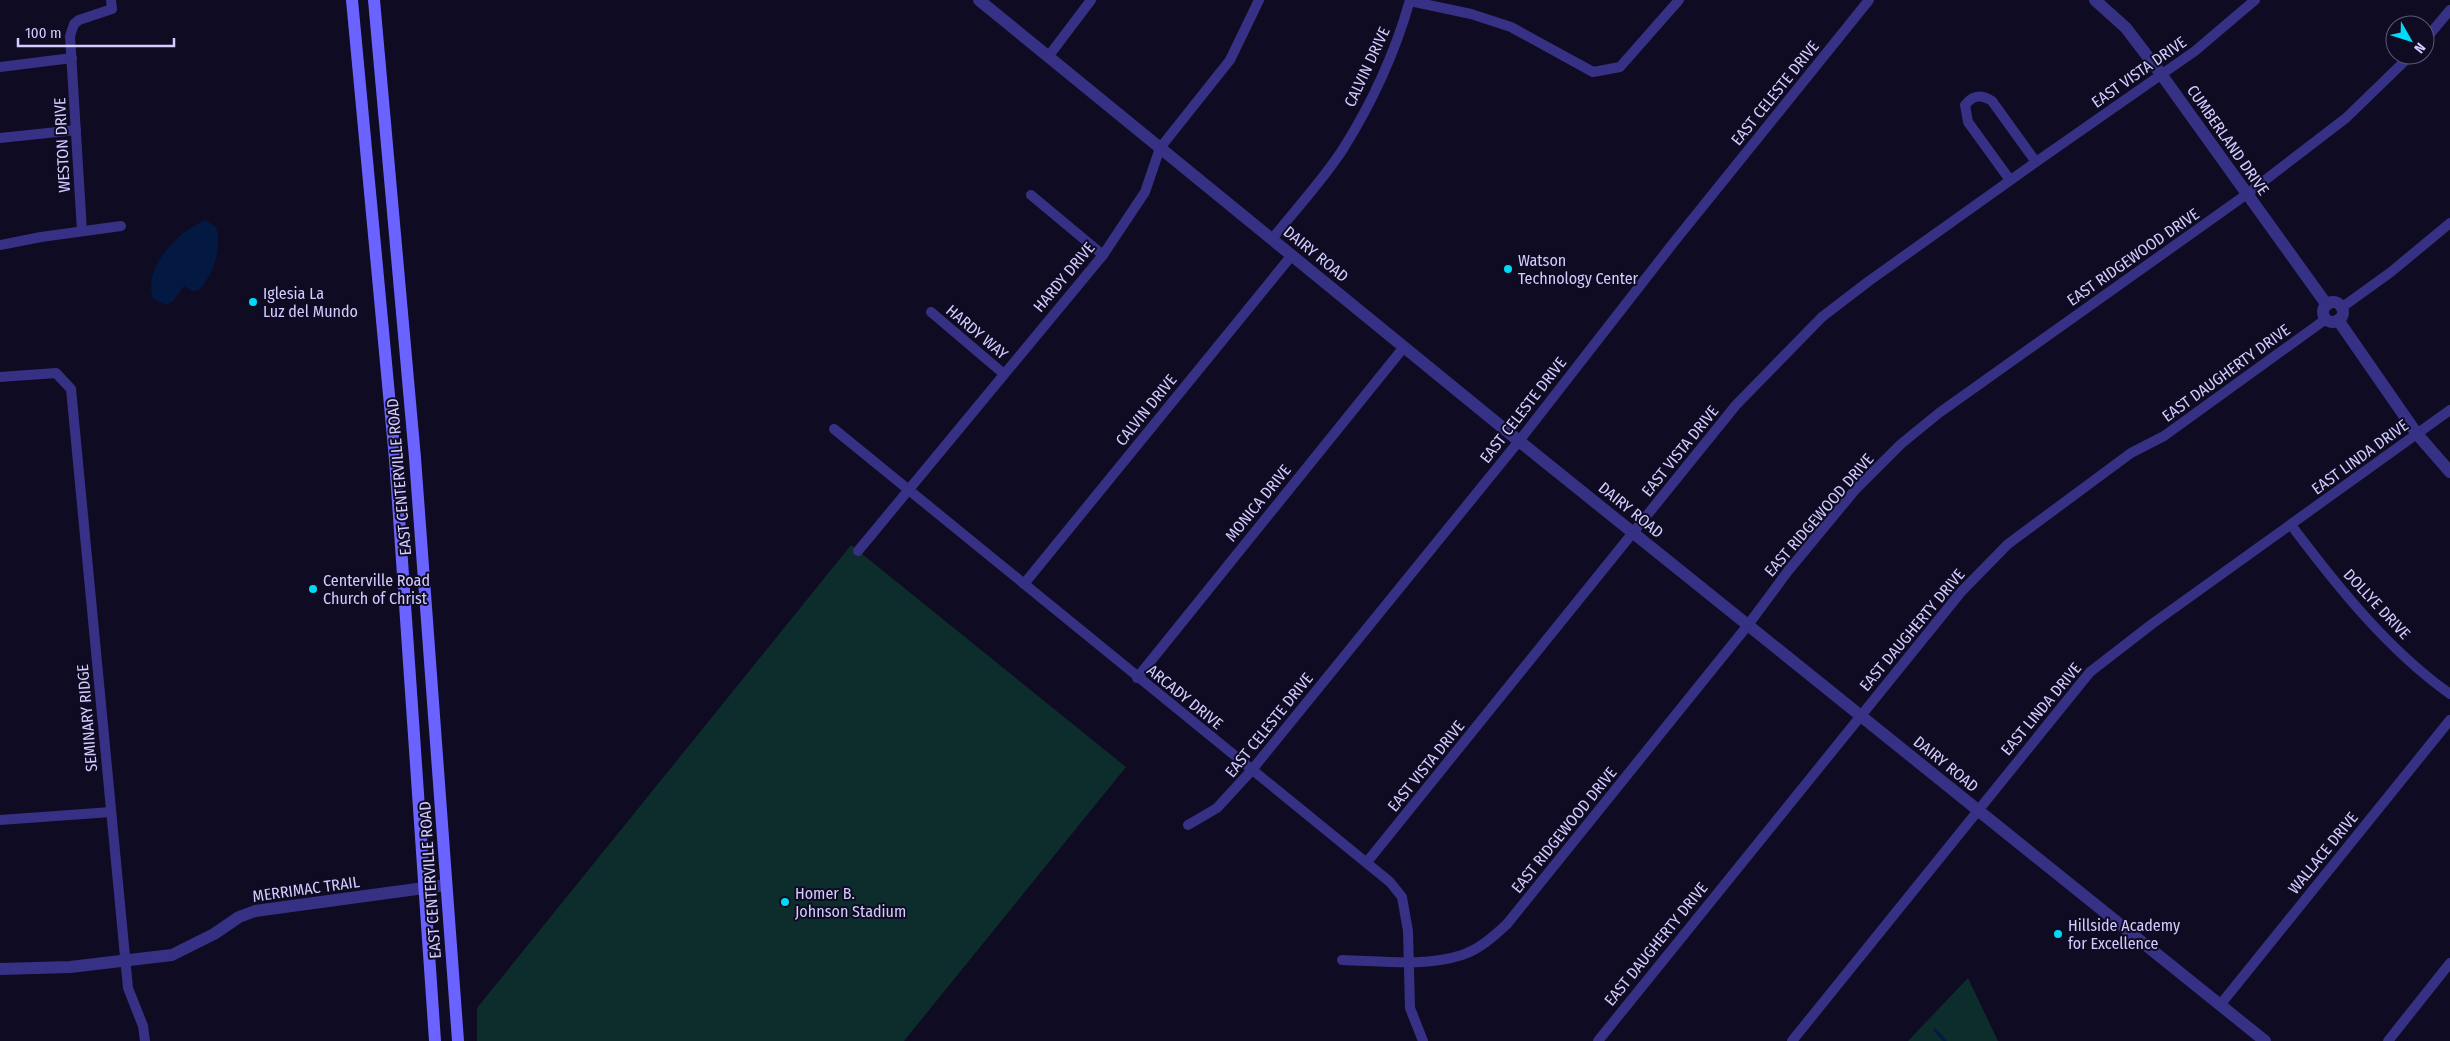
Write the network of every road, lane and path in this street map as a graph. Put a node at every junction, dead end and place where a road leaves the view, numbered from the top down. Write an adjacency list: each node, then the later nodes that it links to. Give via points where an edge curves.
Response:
1 (111, 0): 15 (street, WESTON DRIVE, via 112,9 74,24 70,36)
2 (352, 0): 20 (main road, EAST CENTERVILLE ROAD)
3 (374, 0): 19 (main road, EAST CENTERVILLE ROAD)
4 (979, 0): 14 (street, DAIRY ROAD)
5 (1091, 0): 14 (street)
6 (1259, 0): 23 (street, HARDY DRIVE, via 1230,60)
7 (1410, 0): 8 (street, via 1511,27 1593,72 1620,67); 31 (street, CALVIN DRIVE, via 1398,42 1342,150)
8 (1679, 0)
9 (1869, 0): 45 (street, EAST CELESTE DRIVE, via 1674,242)
10 (2095, 0): 18 (street, CUMBERLAND DRIVE, via 2126,28)
11 (2255, 0): 18 (street, EAST VISTA DRIVE, via 2195,51)
12 (2450, 10): 13 (street)
13 (2435, 28)
14 (1048, 57): 23 (street, DAIRY ROAD)
15 (72, 58): 17 (street); 21 (street, WESTON DRIVE)
16 (2401, 65): 26 (street, EAST RIDGEWOOD DRIVE, via 2346,118)
17 (0, 66)
18 (2161, 74): 24 (street, EAST VISTA DRIVE); 26 (street, CUMBERLAND DRIVE)
19 (382, 97): 20 (main road); 35 (main road, EAST CENTERVILLE ROAD)
20 (361, 98): 36 (main road, EAST CENTERVILLE ROAD)
21 (76, 130): 22 (street); 30 (street, WESTON DRIVE)
22 (0, 138)
23 (1160, 148): 31 (street, DAIRY ROAD); 33 (street, HARDY DRIVE, via 1145,192)
24 (2036, 162): 25 (street, EAST VISTA DRIVE); 25 (street, via 1992,101 1984,96 1970,99 1965,105 1968,122)
25 (2010, 180): 51 (street, EAST VISTA DRIVE, via 1822,317 1736,405)
26 (2247, 194): 38 (street, CUMBERLAND DRIVE, via 2327,304 2334,303); 54 (street, EAST RIDGEWOOD DRIVE, via 1939,413 1901,444 1856,490)
27 (1031, 195): 33 (street)
28 (2450, 223): 38 (street, EAST DAUGHERTY DRIVE)
29 (121, 226): 30 (street)
30 (82, 231): 32 (street)
31 (1272, 239): 34 (street, DAIRY ROAD)
32 (0, 245)
33 (1103, 255): 40 (street, HARDY DRIVE)
34 (1292, 255): 39 (street, DAIRY ROAD); 53 (street, CALVIN DRIVE)
35 (397, 268): 36 (main road); 46 (main road, EAST CENTERVILLE ROAD)
36 (378, 272): 47 (main road, EAST CENTERVILLE ROAD)
37 (930, 312): 40 (street, HARDY WAY)
38 (2335, 316): 44 (street); 59 (street, EAST DAUGHERTY DRIVE, via 2164,436 2131,452 2008,544 1961,592)
39 (1404, 347): 45 (street, DAIRY ROAD); 57 (street, MONICA DRIVE)
40 (1004, 374): 49 (street, HARDY DRIVE)
41 (0, 377): 63 (street, SEMINARY RIDGE, via 56,373 71,389)
42 (2450, 410): 44 (street, EAST LINDA DRIVE)
43 (834, 429): 49 (street, ARCADY DRIVE)
44 (2417, 434): 48 (street); 50 (street, EAST LINDA DRIVE)
45 (1520, 441): 51 (street, DAIRY ROAD); 61 (street, EAST CELESTE DRIVE)
46 (415, 458): 47 (main road); 55 (main road, EAST CENTERVILLE ROAD)
47 (395, 459): 56 (main road, EAST CENTERVILLE ROAD)
48 (2450, 472)
49 (909, 490): 52 (street, HARDY DRIVE); 53 (street, ARCADY DRIVE)
50 (2292, 525): 58 (street, DOLLYE DRIVE, via 2329,575 2388,640); 62 (street, EAST LINDA DRIVE, via 2090,672)
51 (1634, 534): 54 (street, DAIRY ROAD); 66 (street, EAST VISTA DRIVE)
52 (858, 551)
53 (1024, 584): 57 (street, ARCADY DRIVE)
54 (1748, 625): 59 (street, DAIRY ROAD); 70 (street, EAST RIDGEWOOD DRIVE, via 1507,924 1488,942 1464,955 1432,962)
55 (430, 668): 56 (main road); 67 (main road, EAST CENTERVILLE ROAD)
56 (409, 670): 68 (main road, EAST CENTERVILLE ROAD)
57 (1137, 678): 61 (street, ARCADY DRIVE)
58 (2450, 694)
59 (1860, 716): 62 (street, DAIRY ROAD); 79 (street, EAST DAUGHERTY DRIVE)
60 (2450, 720): 74 (street, WALLACE DRIVE)
61 (1252, 771): 65 (street, EAST CELESTE DRIVE, via 1217,808); 66 (street, ARCADY DRIVE)
62 (1978, 810): 74 (street, DAIRY ROAD); 80 (street, EAST LINDA DRIVE)
63 (111, 812): 64 (street); 71 (street, SEMINARY RIDGE)
64 (0, 820)
65 (1188, 825)
66 (1367, 862): 70 (street, ARCADY DRIVE, via 1402,897)
67 (446, 885): 68 (street, MERRIMAC TRAIL); 77 (main road, EAST CENTERVILLE ROAD)
68 (424, 889): 71 (street, MERRIMAC TRAIL, via 255,911 172,955); 76 (main road, EAST CENTERVILLE ROAD)
69 (1342, 960): 70 (street, EAST RIDGEWOOD DRIVE)
70 (1409, 961): 78 (street, ARCADY DRIVE, via 1410,1008)
71 (125, 962): 73 (street, MERRIMAC TRAIL); 75 (street, SEMINARY RIDGE, via 128,988 143,1026)
72 (2450, 963): 82 (street)
73 (0, 969)
74 (2220, 1005): 81 (street, DAIRY ROAD)
75 (145, 1041)
76 (435, 1041)
77 (458, 1041)
78 (1423, 1041)
79 (1598, 1041)
80 (1792, 1041)
81 (2265, 1041)
82 (2388, 1041)

